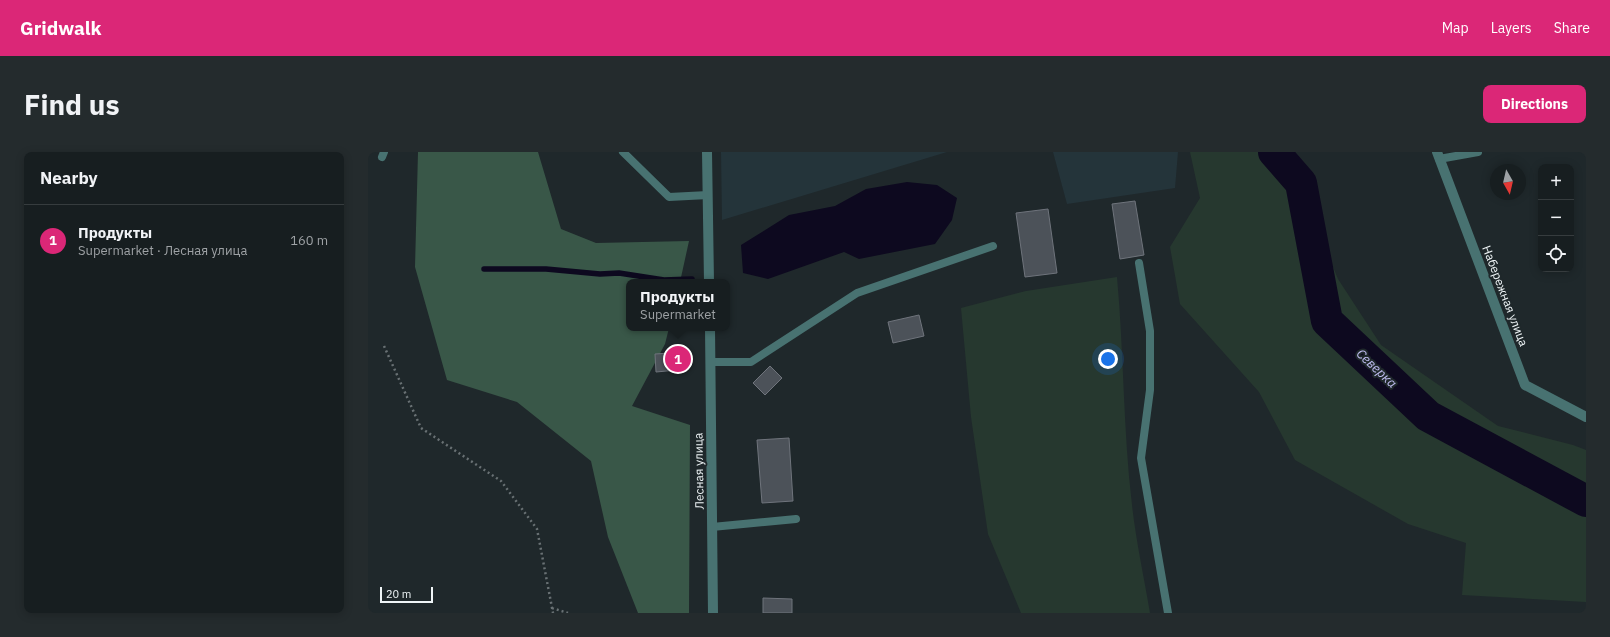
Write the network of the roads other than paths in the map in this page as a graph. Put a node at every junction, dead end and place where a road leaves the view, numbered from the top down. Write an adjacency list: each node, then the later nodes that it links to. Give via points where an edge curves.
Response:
1 (623, 152): 5 (lane, via 669,197)
2 (707, 152): 5 (street)
3 (1478, 152): 4 (lane)
4 (1438, 155): 11 (street, Набережная улица, via 1525,385)
5 (708, 195): 8 (street)
6 (993, 246): 10 (lane, via 857,293 751,362)
7 (1139, 263): 15 (lane, via 1150,332 1150,390 1141,458)
8 (709, 279)
9 (710, 331): 10 (street, Лесная улица)
10 (710, 362): 13 (street, Лесная улица)
11 (1586, 417)
12 (796, 519): 13 (lane)
13 (712, 527): 14 (street, Лесная улица)
14 (713, 613)
15 (1168, 613)

